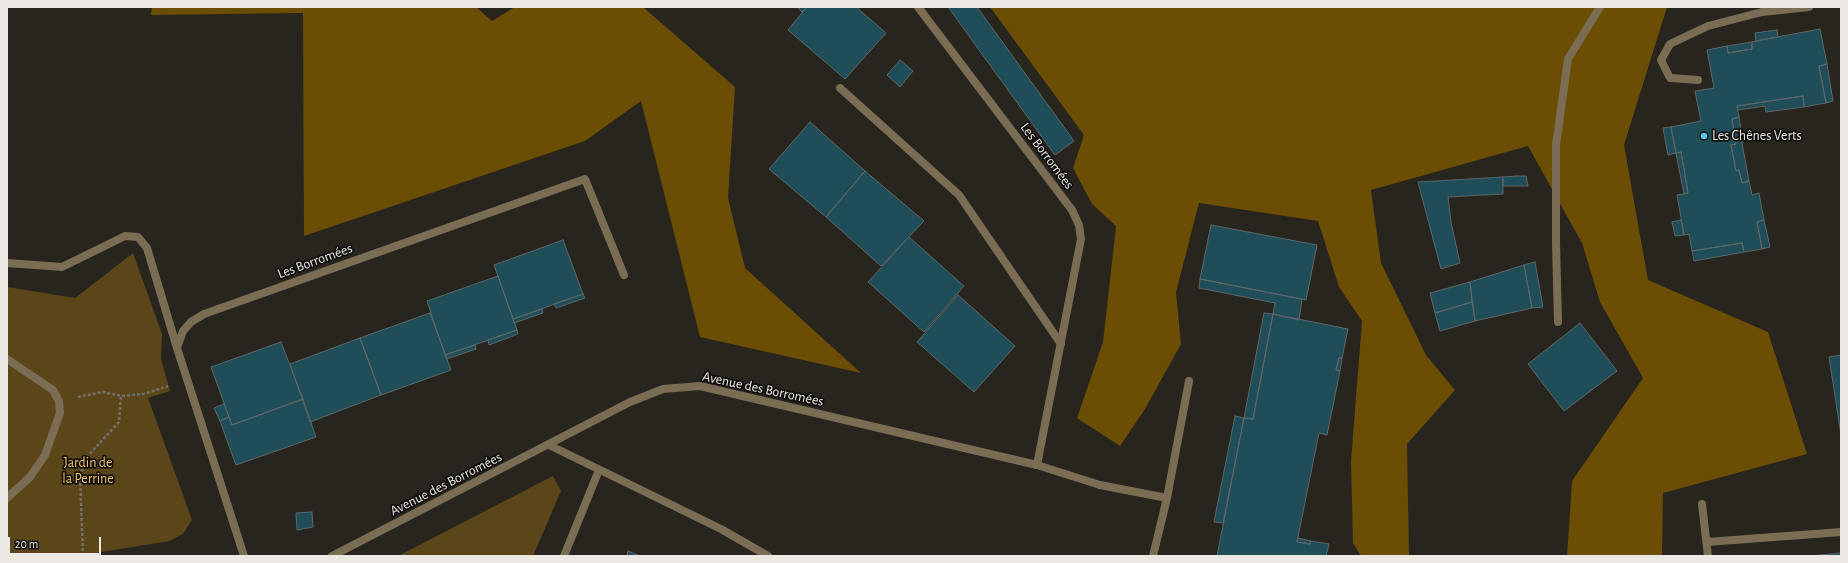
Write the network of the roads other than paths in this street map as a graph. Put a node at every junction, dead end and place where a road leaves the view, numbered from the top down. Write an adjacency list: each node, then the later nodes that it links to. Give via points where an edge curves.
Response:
1 (918, 7): 9 (street, Les Borromées, via 1072,210 1079,225 1081,239)
2 (1600, 7): 8 (street, via 1568,59 1557,137)
3 (1808, 7): 4 (street, via 1762,12 1708,26 1670,44 1661,60 1670,78)
4 (1698, 80)
5 (840, 88): 9 (street, via 959,195)
6 (7, 262): 10 (street, via 62,267 125,236 138,237 147,248)
7 (624, 275): 10 (street, Les Borromées, via 585,179 204,314 183,331)
8 (1558, 322)
9 (1061, 344): 14 (street, Les Borromées)
10 (177, 348): 21 (street)
11 (7, 359): 16 (street, via 53,390 59,400 60,413 45,456 30,476)
12 (1189, 381): 17 (street)
13 (549, 445): 14 (street, Avenue des Borromées, via 630,402 663,389 700,386); 15 (street); 22 (street, Avenue des Borromées)
14 (1036, 465): 17 (street, Avenue des Borromées, via 1100,484)
15 (599, 470): 23 (street); 24 (street, via 722,529)
16 (7, 498)
17 (1167, 498): 25 (street)
18 (1702, 504): 20 (street)
19 (1841, 532): 20 (street)
20 (1707, 542): 26 (street)
21 (244, 556)
22 (332, 556)
23 (564, 556)
24 (768, 556)
25 (1153, 556)
26 (1708, 556)

